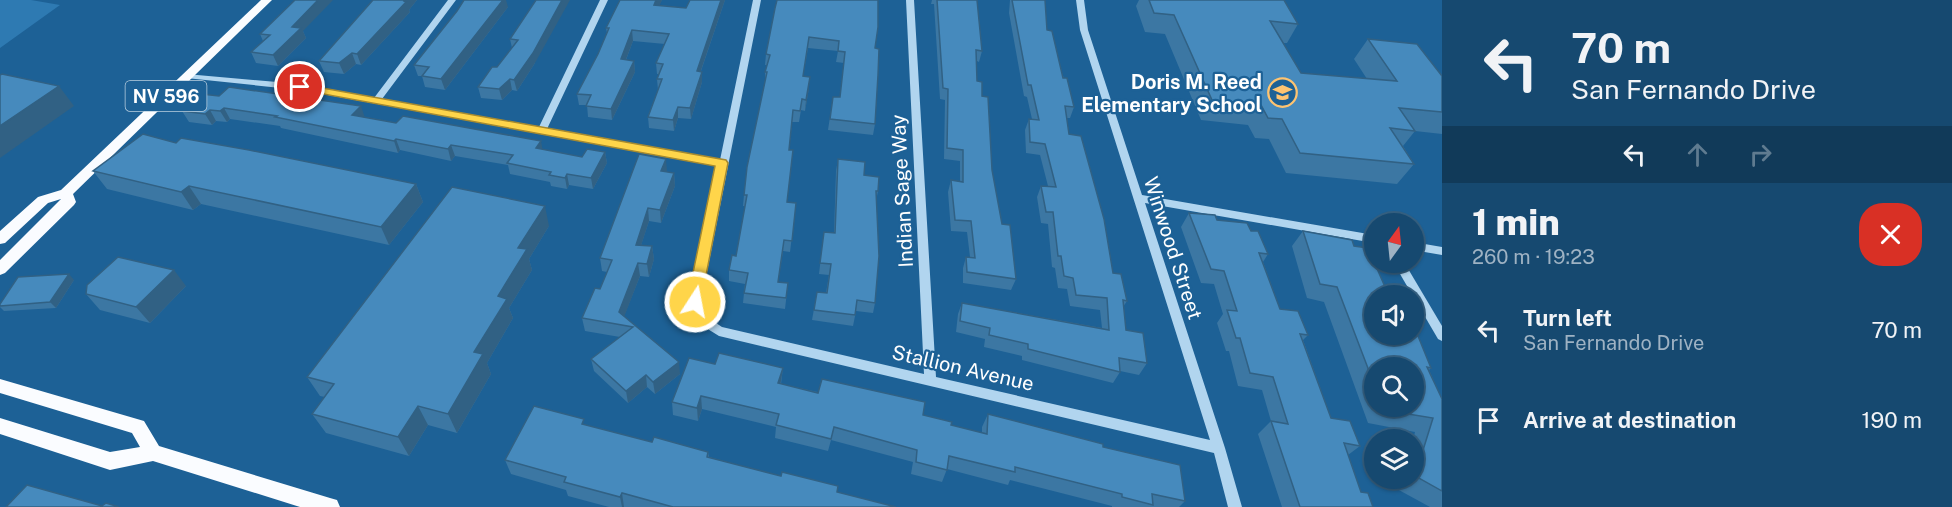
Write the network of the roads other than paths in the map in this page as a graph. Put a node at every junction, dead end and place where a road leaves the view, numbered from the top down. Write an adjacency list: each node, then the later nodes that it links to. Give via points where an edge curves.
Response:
1 (267, 0): 7 (main road, NV 596)
2 (452, 0): 8 (street)
3 (604, 0): 9 (street)
4 (757, 0): 10 (street)
5 (910, 0): 20 (street, Indian Sage Way)
6 (1080, 0): 12 (street, Winwood Street, via 1084,30)
7 (186, 76): 8 (street, via 300,87); 11 (main road, NV 596)
8 (377, 100): 9 (street)
9 (542, 130): 10 (street)
10 (722, 163): 20 (street, Stallion Avenue, via 695,302 702,320 719,331)
11 (66, 193): 14 (main road, NV 596, via 43,200); 17 (main road, NV 596, via 69,202)
12 (1138, 198): 13 (street); 23 (street, Winwood Street)
13 (1364, 237)
14 (0, 239)
15 (1424, 248): 16 (street)
16 (1442, 251)
17 (0, 269)
18 (1405, 273): 19 (street)
19 (1442, 336)
20 (930, 381): 23 (street, Stallion Avenue)
21 (0, 386): 24 (main road, via 138,427)
22 (0, 426): 24 (main road, via 110,461)
23 (1219, 448): 26 (street, Winwood Street)
24 (153, 453): 25 (main road)
25 (330, 507)
26 (1235, 507)

